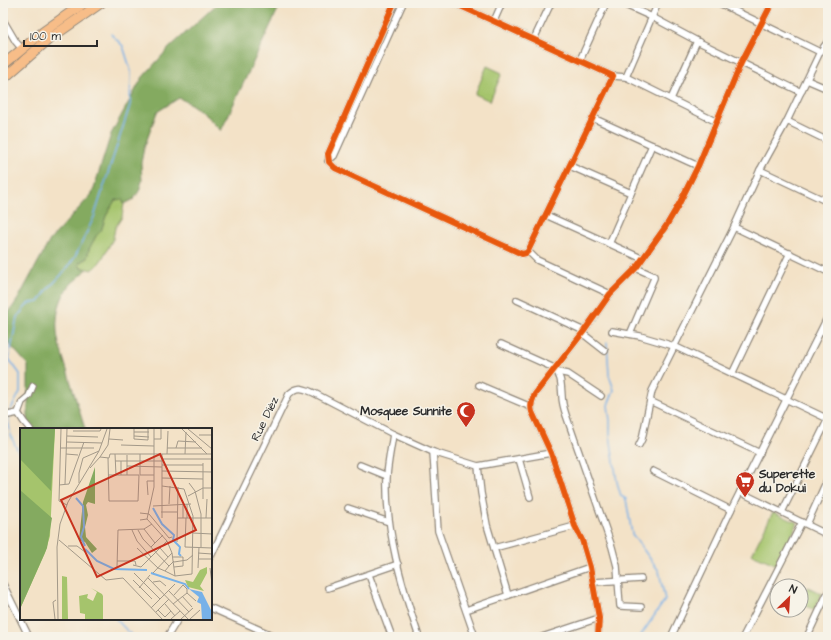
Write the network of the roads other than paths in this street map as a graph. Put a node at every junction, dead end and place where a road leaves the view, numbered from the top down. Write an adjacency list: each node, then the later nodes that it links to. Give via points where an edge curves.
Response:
1 (84, 3): 20 (main road)
2 (101, 3): 27 (main road, via 49,39)
3 (394, 3): 37 (street, via 328,154)
4 (403, 3): 37 (street, via 334,156)
5 (454, 3): 15 (street)
6 (502, 3): 15 (street)
7 (551, 3): 17 (street)
8 (606, 3): 22 (street)
9 (621, 3): 13 (street)
10 (658, 3): 13 (street)
11 (719, 3): 16 (street)
12 (772, 3): 16 (street)
13 (652, 17): 18 (street); 26 (street)
14 (3, 20): 20 (street)
15 (494, 21): 17 (street)
16 (760, 24): 21 (street); 23 (street)
17 (534, 40): 22 (street)
18 (697, 41): 23 (street); 31 (street)
19 (828, 41): 21 (street)
20 (22, 49): 24 (main road)
21 (820, 52): 28 (street)
22 (580, 60): 25 (street)
23 (742, 63): 30 (street); 33 (street)
24 (3, 65)
25 (613, 76): 26 (street); 32 (street)
26 (626, 77): 31 (street)
27 (3, 79)
28 (807, 80): 29 (street); 30 (street)
29 (828, 89)
30 (801, 92): 34 (street)
31 (671, 99): 33 (street)
32 (593, 118): 36 (street); 38 (street)
33 (717, 122): 39 (street)
34 (787, 122): 35 (street); 40 (street)
35 (828, 141)
36 (652, 145): 39 (street); 41 (street)
37 (328, 161): 46 (street, via 335,168 522,254)
38 (570, 166): 41 (street); 43 (street)
39 (698, 166): 48 (street, via 676,210)
40 (760, 170): 42 (street); 44 (street)
41 (631, 193): 45 (street)
42 (828, 202)
43 (546, 215): 45 (street); 46 (street)
44 (734, 227): 47 (street); 58 (street)
45 (609, 244): 48 (street)
46 (528, 251): 51 (street, via 537,260)
47 (790, 253): 50 (street); 61 (street)
48 (641, 258): 49 (street)
49 (636, 268): 51 (street); 56 (street, via 654,278)
50 (828, 272)
51 (610, 294): 55 (street)
52 (517, 300): 55 (street)
53 (828, 316): 65 (street)
54 (612, 331): 56 (street)
55 (583, 332): 59 (street); 60 (street)
56 (630, 334): 58 (street)
57 (500, 344): 60 (street)
58 (674, 346): 61 (street); 66 (street, via 652,391)
59 (606, 351)
60 (556, 370): 64 (street, via 568,374); 67 (street, via 535,394); 98 (street, via 562,384 562,401 566,415 612,547)
61 (732, 374): 65 (street)
62 (33, 386): 68 (street, via 30,396 22,402)
63 (479, 386): 67 (street)
64 (601, 396)
65 (785, 399): 70 (street); 76 (street)
66 (650, 401): 73 (street); 76 (street)
67 (531, 407): 75 (street)
68 (17, 413): 69 (street); 71 (street)
69 (5, 414)
70 (828, 420): 87 (street)
71 (29, 428)
72 (394, 434): 74 (street, Rue Dièz); 81 (street); 93 (street, Rue Dièz, via 314,393 302,388 295,389 289,394)
73 (639, 445)
74 (433, 452): 79 (street, Rue Dièz); 106 (street, via 438,530)
75 (551, 453): 77 (street, Rue Dièz); 90 (street)
76 (760, 453): 83 (street)
77 (519, 459): 79 (street, Rue Dièz); 84 (street)
78 (360, 465): 81 (street)
79 (478, 466): 92 (street, via 484,512)
80 (653, 471): 86 (street)
81 (387, 476): 88 (street)
82 (828, 478): 89 (street)
83 (740, 492): 86 (street); 87 (street)
84 (530, 497)
85 (348, 508): 88 (street)
86 (731, 510): 119 (street)
87 (782, 512): 89 (street)
88 (389, 522): 94 (street)
89 (804, 523): 91 (street); 120 (street)
90 (575, 526): 92 (street); 95 (street)
91 (828, 535)
92 (494, 548): 103 (street)
93 (212, 554)
94 (398, 564): 96 (street); 115 (street)
95 (590, 567): 99 (street); 103 (street)
96 (369, 575): 101 (street); 114 (street)
97 (641, 578): 98 (street)
98 (618, 580): 99 (street); 105 (street, via 620,606)
99 (594, 582): 107 (street)
100 (3, 584): 108 (street)
101 (328, 588)
102 (828, 592): 121 (street)
103 (508, 595): 106 (street)
104 (212, 608): 113 (street)
105 (641, 608)
106 (466, 610): 116 (street)
107 (599, 618): 117 (street); 118 (street)
108 (20, 619)
109 (21, 620): 111 (street)
110 (177, 620): 112 (street)
111 (29, 637)
112 (167, 637)
113 (276, 637)
114 (392, 637)
115 (420, 637)
116 (475, 637)
117 (542, 637)
118 (598, 637)
119 (671, 637)
120 (743, 637)
121 (807, 637)

